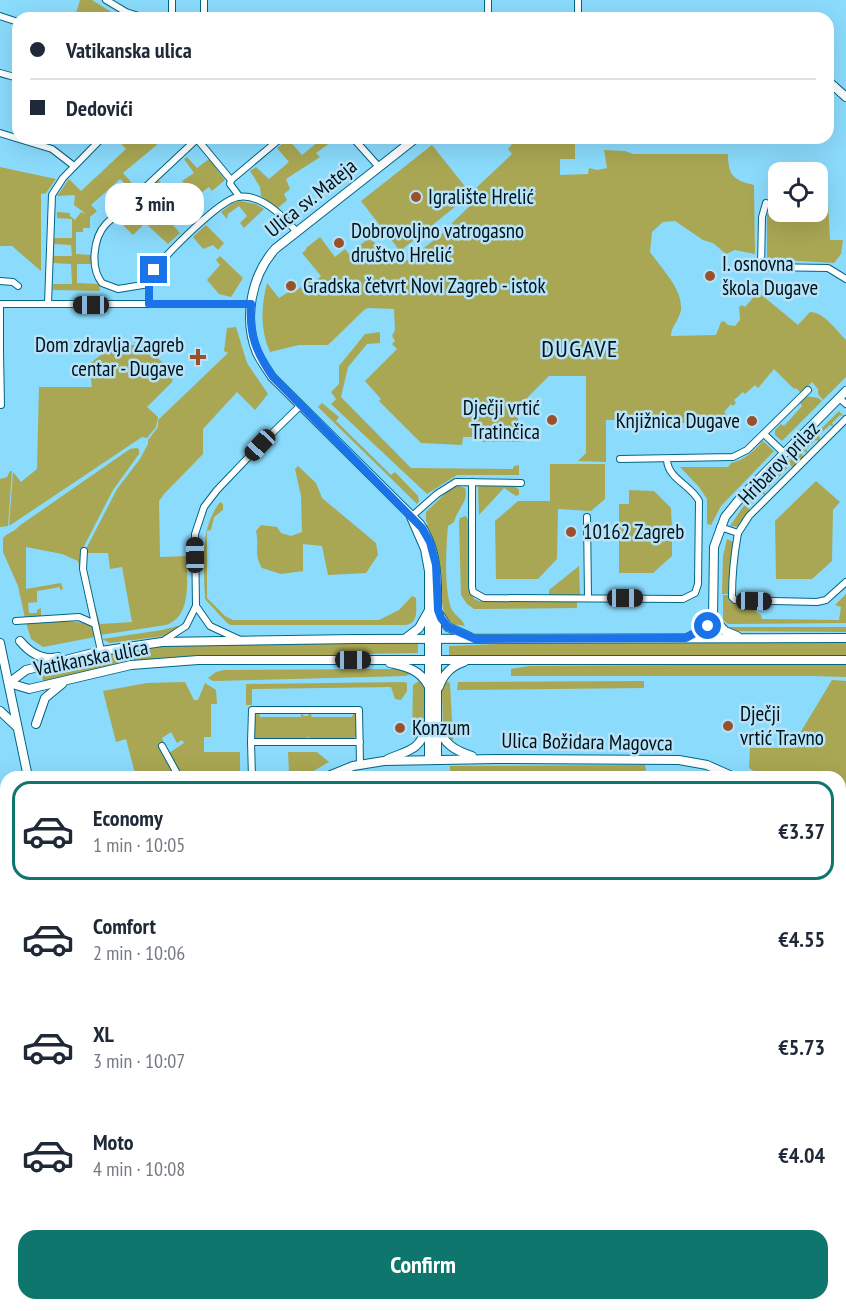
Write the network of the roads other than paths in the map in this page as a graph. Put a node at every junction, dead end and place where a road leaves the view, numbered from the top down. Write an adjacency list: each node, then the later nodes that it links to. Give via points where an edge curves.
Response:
1 (106, 0): 2 (street)
2 (126, 12)
3 (834, 86): 4 (street)
4 (846, 97)
5 (36, 144): 12 (street, via 52,149)
6 (96, 144): 12 (street)
7 (191, 144): 20 (street, via 98,236 96,268 102,283 118,289)
8 (202, 144): 14 (street)
9 (274, 144): 14 (street)
10 (358, 144): 13 (street, Ulica sv. Mateja)
11 (408, 144): 13 (street, Ulica sv. Mateja)
12 (74, 166): 22 (street, via 55,188 51,202)
13 (379, 167): 17 (street, Ulica sv. Mateja)
14 (231, 180): 15 (street)
15 (239, 196): 17 (street, via 265,203); 20 (street, via 218,209 176,248 154,270)
16 (766, 203): 18 (street, via 761,267 828,268)
17 (296, 231): 24 (street, Ulica sv. Mateja, via 267,259)
18 (846, 279)
19 (0, 281): 21 (street)
20 (149, 284): 23 (street)
21 (18, 286)
22 (48, 304): 23 (street); 25 (street)
23 (149, 304): 24 (street)
24 (251, 304): 31 (street, Ulica sv. Mateja, via 252,335 259,356)
25 (0, 305): 26 (street)
26 (0, 353): 30 (street)
27 (808, 390): 33 (street)
28 (846, 391): 29 (street)
29 (843, 401): 34 (street)
30 (0, 405)
31 (300, 406): 39 (street, Ulica sv. Mateja); 47 (street, via 204,507 195,534)
32 (846, 419): 42 (street, Hribarov prilaz, via 749,516)
33 (764, 434): 34 (street); 36 (street, via 733,457)
34 (784, 453): 41 (street, via 732,507)
35 (620, 459): 36 (street)
36 (668, 460): 45 (street, via 672,474 699,501 697,588 692,596 683,599)
37 (472, 482): 38 (street); 39 (street, via 449,485); 45 (street, via 473,592 484,598)
38 (521, 483)
39 (411, 517): 48 (street, Ulica sv. Mateja, via 425,549)
40 (587, 517): 45 (street)
41 (720, 527): 42 (street); 50 (street, via 713,556)
42 (738, 534): 44 (street, via 732,580 735,600 817,602 826,600)
43 (84, 551): 46 (street, via 83,569)
44 (846, 582)
45 (588, 598)
46 (90, 602): 49 (street); 52 (street)
47 (196, 606): 59 (street, via 210,626); 61 (street, via 186,626)
48 (433, 610): 56 (street); 57 (street, Ulica sv. Mateja); 58 (street, via 448,627)
49 (79, 617): 51 (street); 52 (street)
50 (713, 618): 53 (street, via 702,631); 54 (street, via 725,631)
51 (16, 621)
52 (95, 624): 63 (street)
53 (686, 638): 54 (street, Vatikanska ulica); 58 (street, Vatikanska ulica)
54 (740, 638): 55 (street, Vatikanska ulica)
55 (846, 638)
56 (404, 639): 57 (street, Vatikanska ulica); 59 (street, Vatikanska ulica)
57 (433, 639): 58 (street, Vatikanska ulica); 66 (street, Ulica sv. Mateja)
58 (475, 639)
59 (242, 640): 61 (street, Vatikanska ulica)
60 (20, 641): 64 (street, via 45,658)
61 (162, 642): 63 (street, Vatikanska ulica)
62 (0, 643): 70 (street)
63 (101, 651): 64 (street, Vatikanska ulica)
64 (85, 655): 70 (street, Vatikanska ulica, via 26,670)
65 (375, 660): 66 (street, Vatikanska ulica); 69 (street, Vatikanska ulica, via 169,661); 71 (street, via 414,670)
66 (432, 660): 67 (street, Vatikanska ulica); 71 (street); 72 (street)
67 (472, 660): 68 (street, Vatikanska ulica); 72 (street, via 447,672)
68 (846, 660)
69 (70, 679): 70 (street, Vatikanska ulica, via 29,689); 75 (street, via 45,698)
70 (9, 683): 76 (street)
71 (428, 685): 74 (street)
72 (436, 697): 74 (street)
73 (0, 711): 76 (street)
74 (433, 721): 80 (street, via 451,747); 81 (street); 82 (street, via 418,746)
75 (36, 723)
76 (18, 728): 84 (street)
77 (251, 742): 78 (street); 78 (street, via 252,710 359,710); 86 (street)
78 (360, 742): 83 (street)
79 (162, 746): 85 (street)
80 (481, 759): 81 (street, Ulica Božidara Magovca); 88 (street, Ulica Božidara Magovca, via 680,760)
81 (433, 760): 82 (street, Ulica Božidara Magovca)
82 (384, 761): 83 (street, Ulica Božidara Magovca)
83 (360, 764): 87 (street, Ulica Božidara Magovca)
84 (27, 771)
85 (176, 771)
86 (252, 771)
87 (342, 771)
88 (720, 771)

